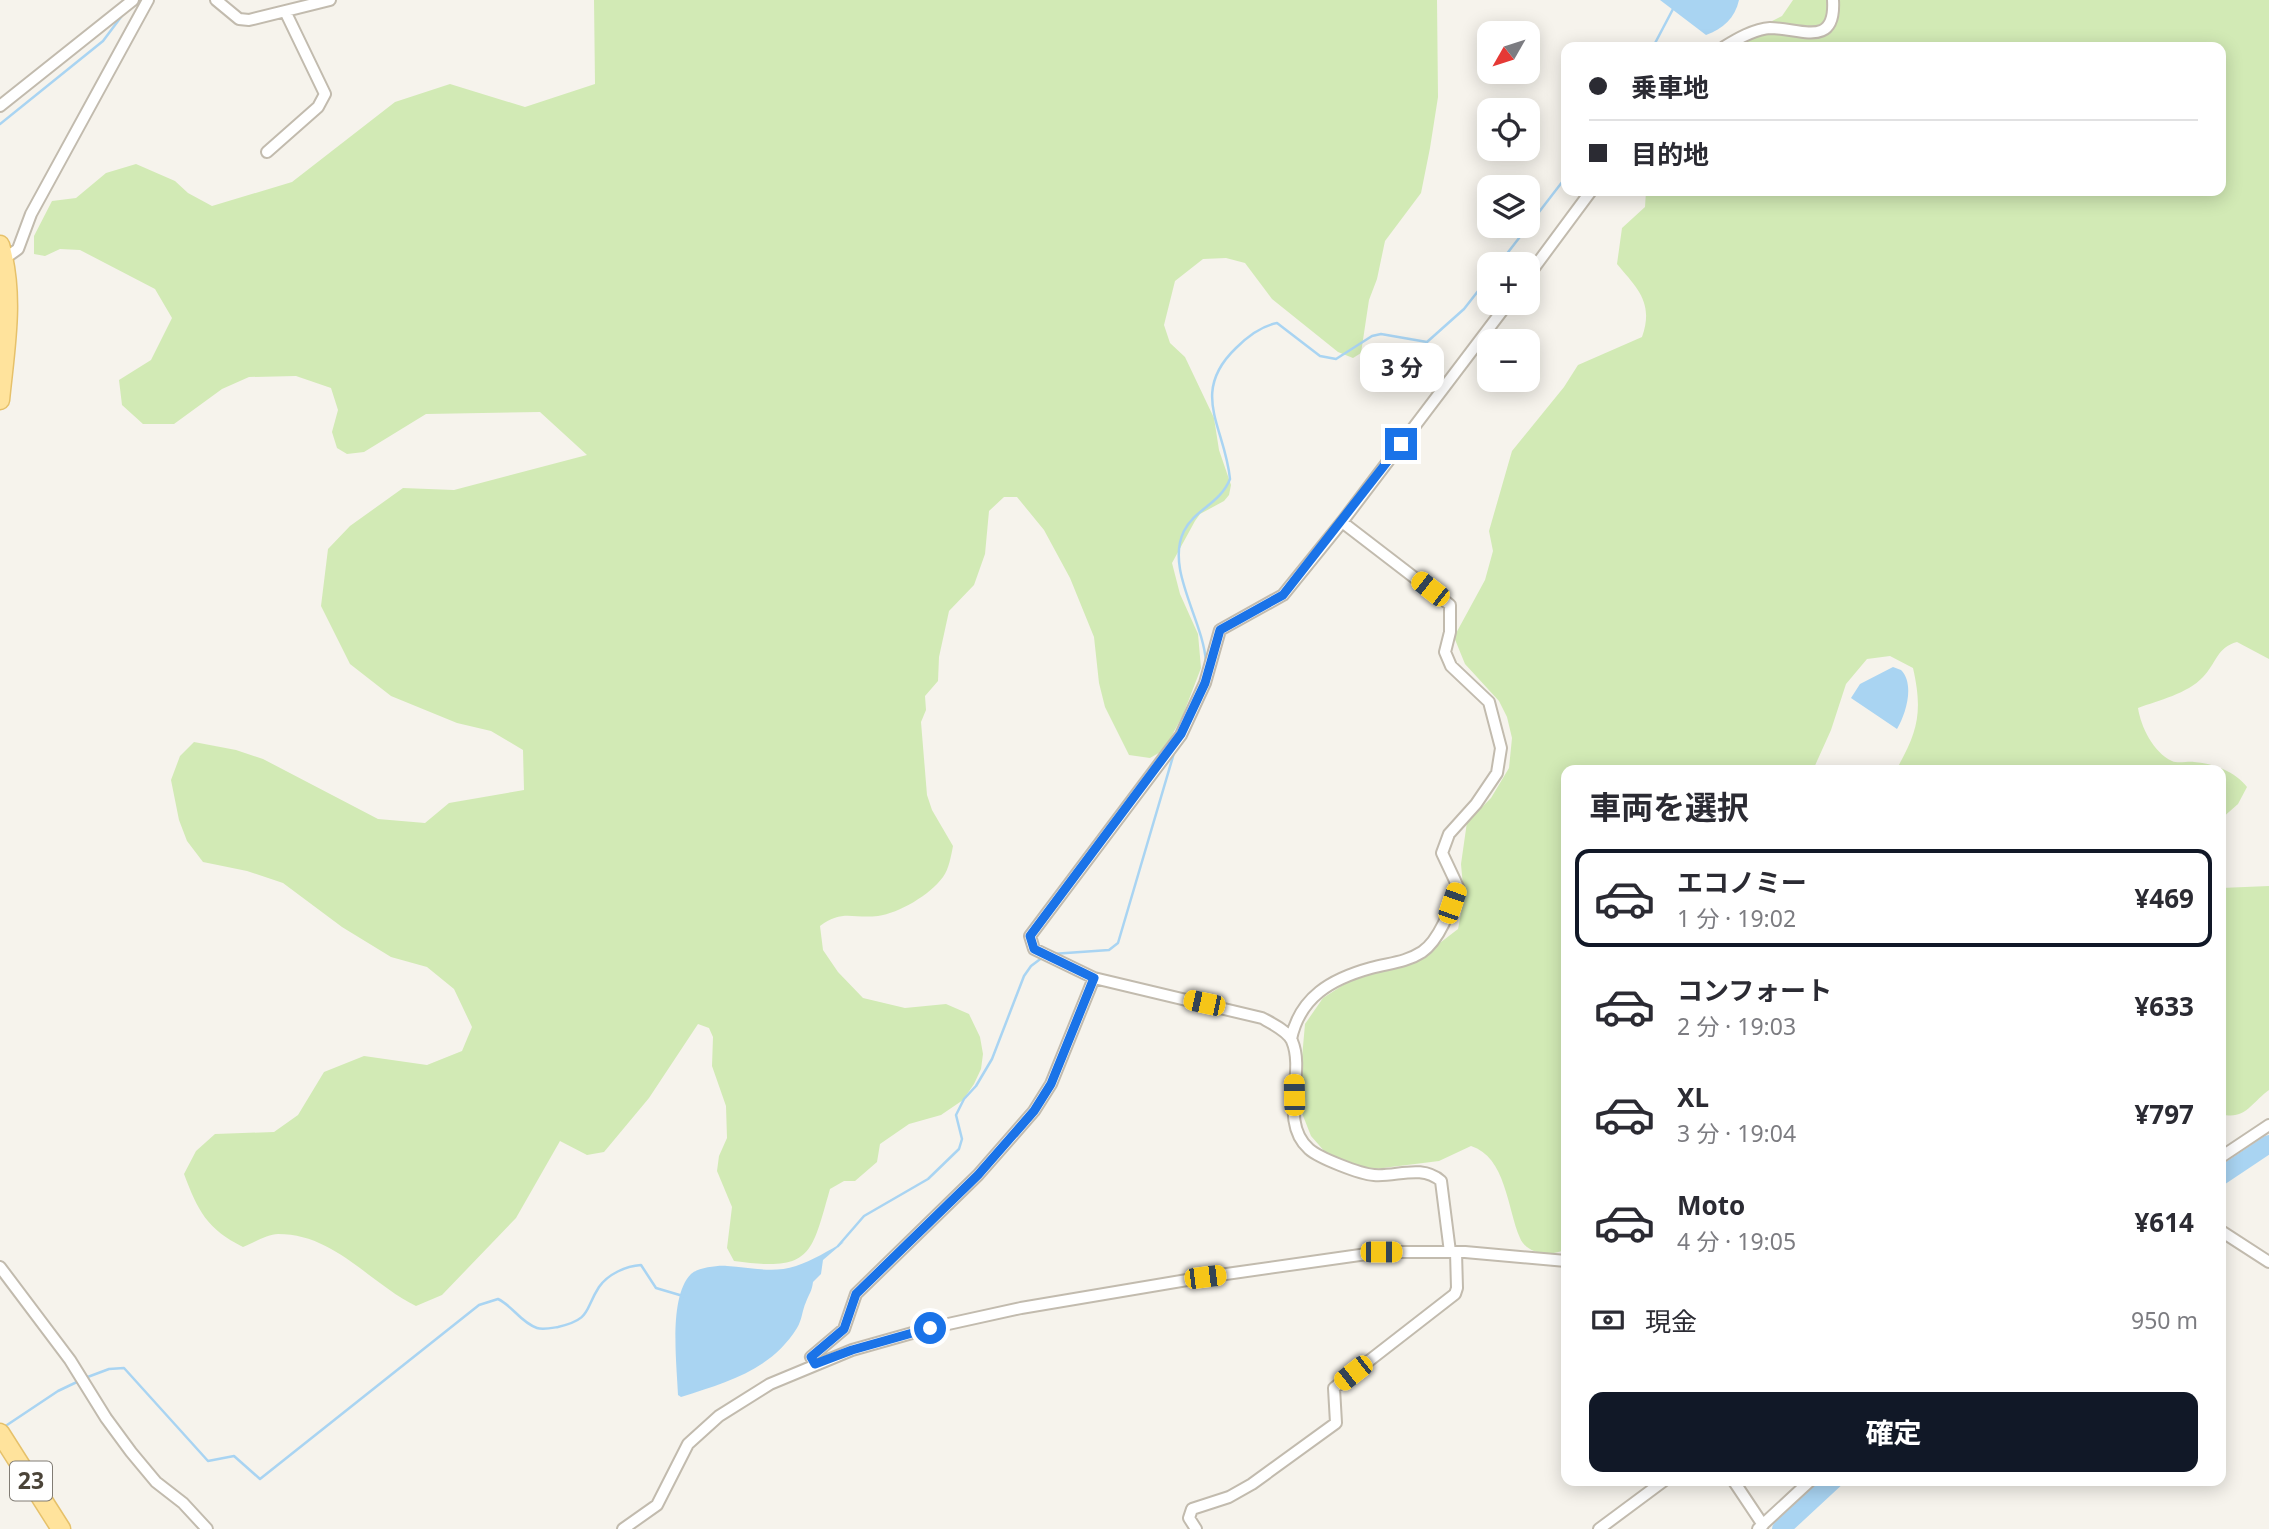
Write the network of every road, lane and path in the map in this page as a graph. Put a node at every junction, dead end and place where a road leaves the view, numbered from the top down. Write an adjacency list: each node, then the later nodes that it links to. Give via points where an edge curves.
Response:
1 (133, 0): 8 (street)
2 (148, 0): 11 (street, via 32,214 19,248)
3 (216, 0): 6 (street, via 239,19)
4 (330, 0): 6 (street)
5 (1833, 0): 7 (street, via 1831,24 1814,34 1770,28)
6 (285, 11): 9 (street, via 325,94 318,107)
7 (1734, 42)
8 (0, 106)
9 (267, 152)
10 (1587, 196): 12 (street)
11 (2, 252): 14 (main road, via 8,325)
12 (1540, 260)
13 (1499, 315): 15 (street)
14 (0, 400)
15 (1342, 522): 16 (street, via 1283,595 1220,630 1205,683 1181,734 1030,936 1034,949); 17 (street, via 1450,605 1445,652 1451,666 1489,702 1501,748 1497,773 1449,834 1442,853 1458,887 1447,919 1432,940 1424,951 1398,963 1371,968 1316,993 1303,1006)
16 (1094, 978): 17 (street, via 1262,1018); 25 (street, via 1051,1084 1034,1111 978,1175 856,1294 844,1329 811,1357)
17 (1291, 1039): 21 (street, via 1294,1122 1310,1151 1363,1173 1422,1171 1435,1175 1441,1181)
18 (2269, 1125): 19 (street)
19 (2226, 1154)
20 (2226, 1234): 23 (street)
21 (1453, 1252): 22 (street); 25 (street, via 1381,1252 1091,1295 930,1328); 34 (street, via 1455,1294 1334,1388 1336,1423 1252,1484 1195,1507 1189,1518)
22 (1561, 1261)
23 (2269, 1262)
24 (0, 1267): 32 (street, via 131,1452)
25 (815, 1364): 33 (street, via 770,1384 719,1416 688,1444 657,1505)
26 (0, 1433): 31 (main road, 23)
27 (1657, 1486): 35 (street)
28 (1736, 1486): 30 (street)
29 (1804, 1486): 30 (street)
30 (1760, 1527)
31 (61, 1529)
32 (207, 1529)
33 (623, 1529)
34 (1196, 1529)
35 (1598, 1529)

